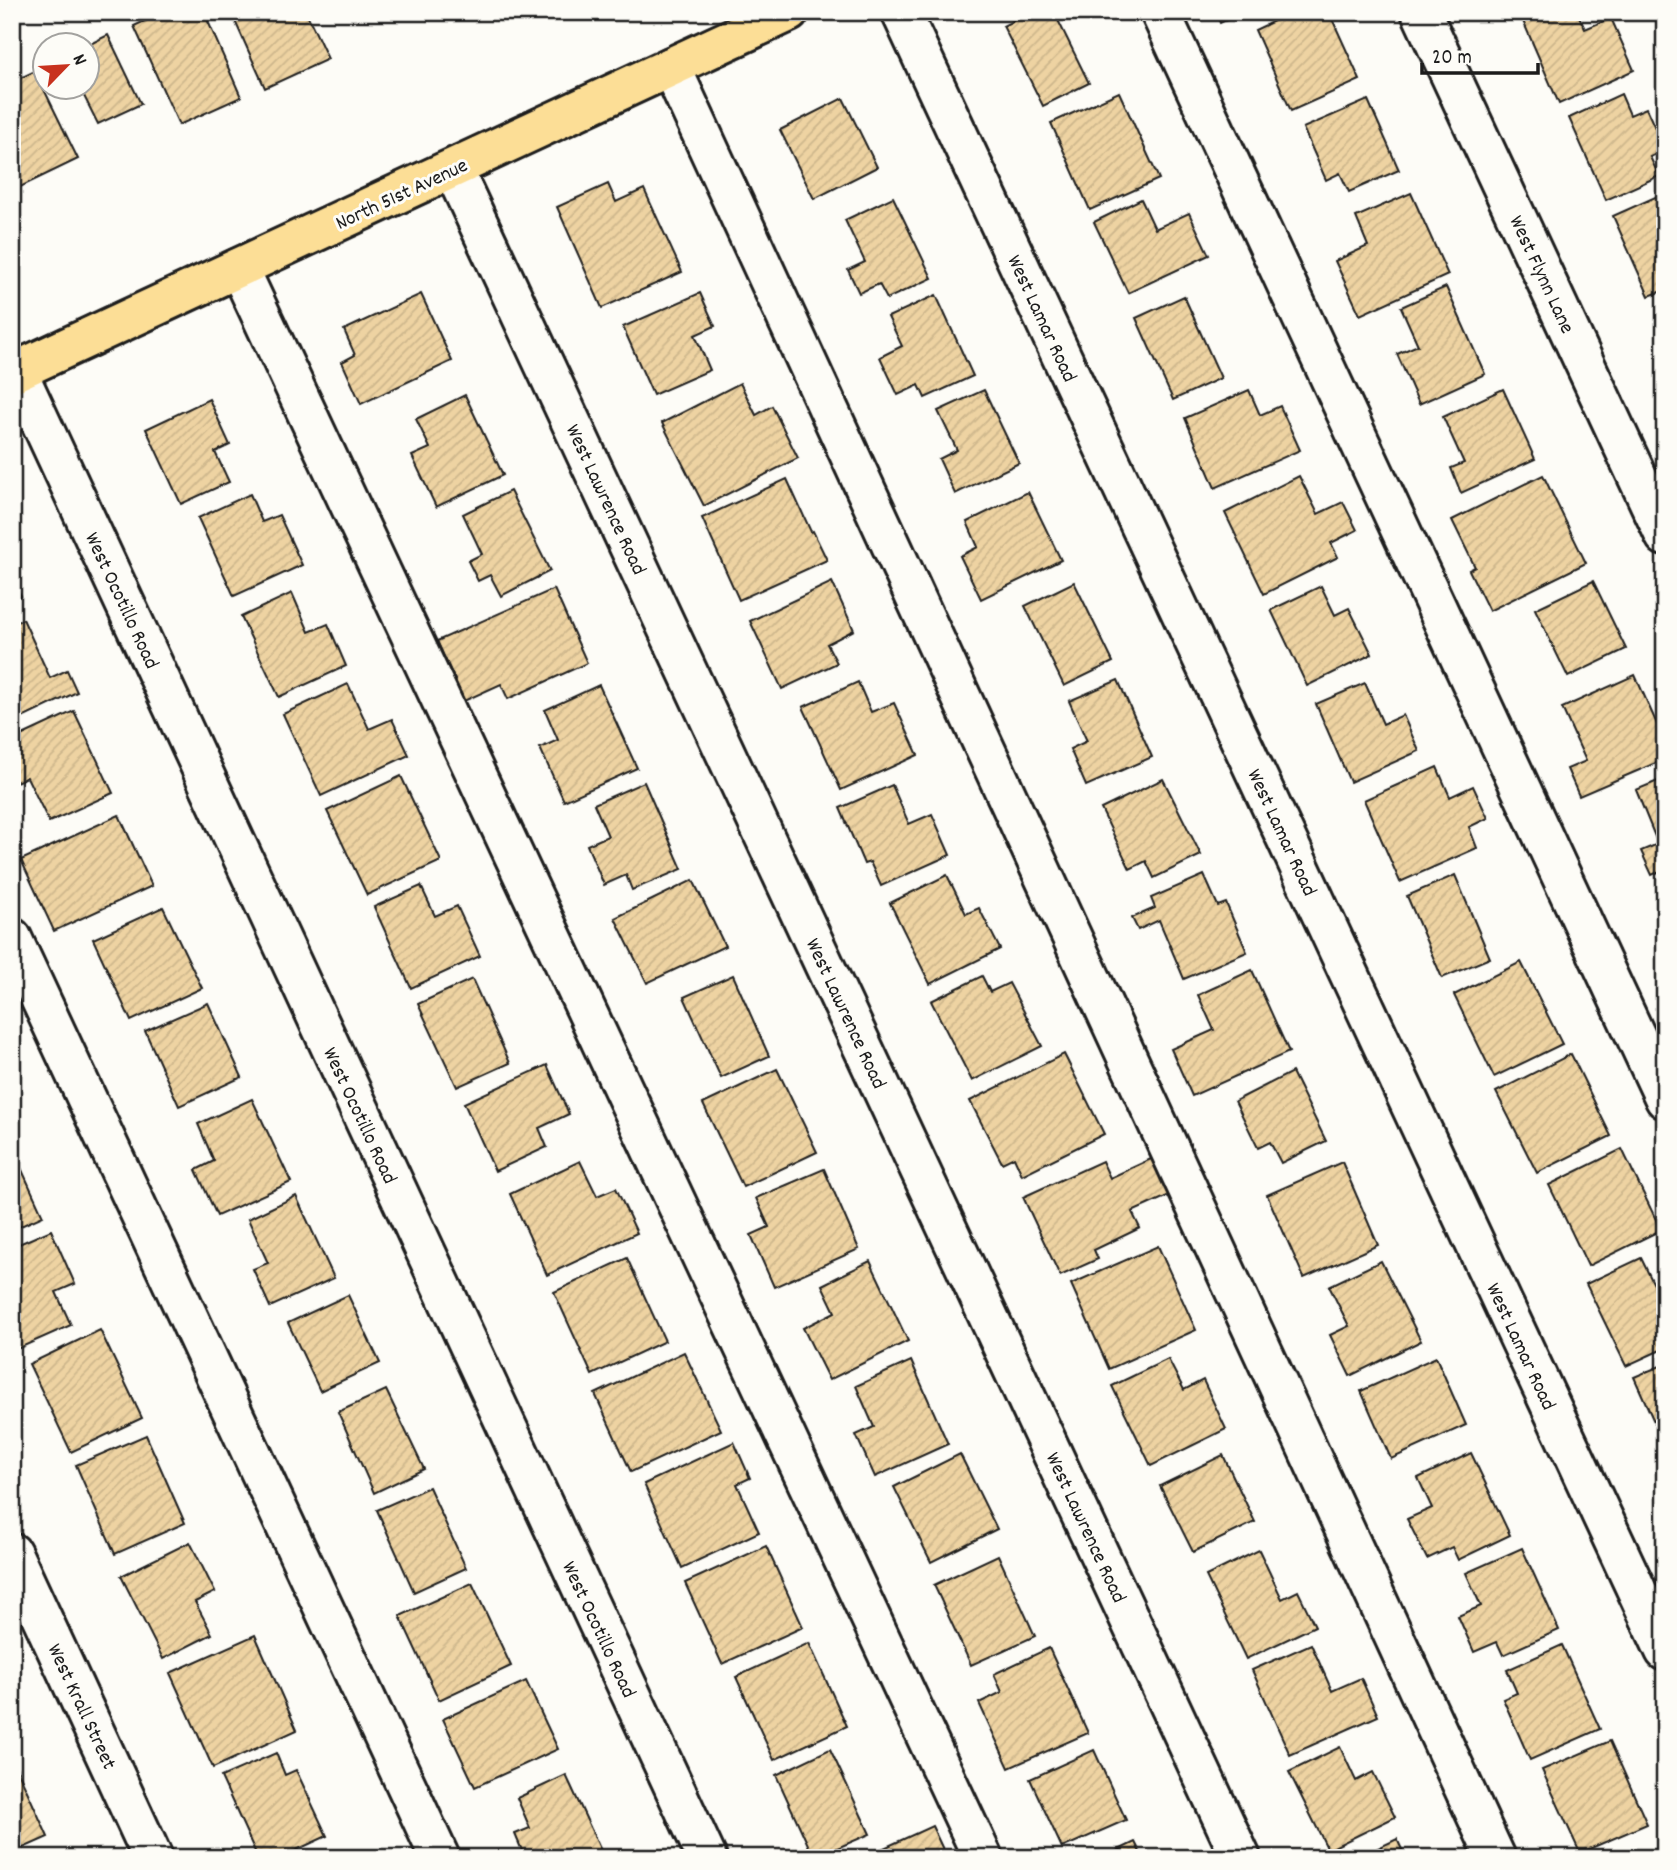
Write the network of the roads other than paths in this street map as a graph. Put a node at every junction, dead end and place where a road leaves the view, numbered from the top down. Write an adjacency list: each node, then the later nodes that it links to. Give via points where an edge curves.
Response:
1 (789, 12): 5 (main road, North 51st Avenue)
2 (901, 12): 13 (street, West Lamar Road)
3 (1160, 12): 11 (street)
4 (1421, 12): 9 (street, West Flynn Lane)
5 (671, 67): 6 (main road, North 51st Avenue); 19 (street)
6 (453, 169): 7 (main road, North 51st Avenue); 18 (street, West Lawrence Road)
7 (239, 268): 8 (main road, North 51st Avenue); 17 (street)
8 (15, 372): 16 (street, West Ocotillo Road)
9 (1665, 536)
10 (12, 938): 15 (street)
11 (1665, 1099)
12 (12, 1553): 14 (street, West Krall Street)
13 (1665, 1651)
14 (153, 1858)
15 (440, 1858)
16 (706, 1858)
17 (983, 1858)
18 (1241, 1858)
19 (1496, 1858)

